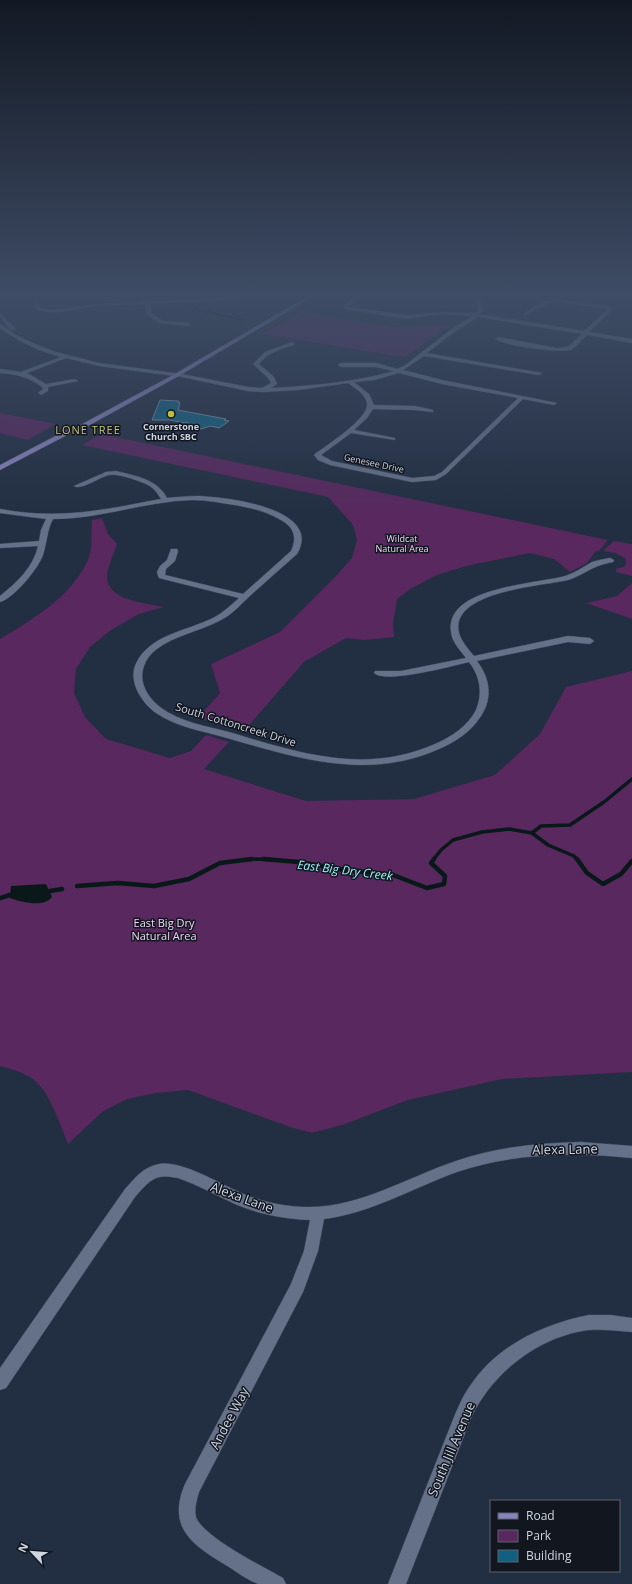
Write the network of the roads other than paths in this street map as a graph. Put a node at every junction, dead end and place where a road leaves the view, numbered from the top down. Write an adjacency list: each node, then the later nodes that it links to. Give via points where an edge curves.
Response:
1 (31, 370): 10 (street)
2 (149, 370): 12 (street)
3 (173, 370): 12 (main road)
4 (185, 370): 13 (main road)
5 (263, 370): 17 (street, via 272,378 274,384)
6 (394, 370): 9 (street)
7 (521, 370): 11 (street)
8 (0, 371): 10 (street)
9 (398, 371): 15 (street, via 382,377); 19 (street)
10 (23, 373): 16 (street)
11 (540, 373)
12 (166, 374): 13 (street); 24 (main road, via 66,429)
13 (175, 376): 17 (street); 24 (main road, via 75,431)
14 (75, 381): 16 (street)
15 (350, 382): 17 (street); 21 (street, via 366,395)
16 (45, 386): 18 (street, via 46,390)
17 (263, 390)
18 (41, 393)
19 (522, 397): 20 (street); 23 (street, Genesee Drive, via 444,473 426,480 412,480 320,459 317,455)
20 (554, 403)
21 (371, 407): 22 (street); 23 (street, via 367,415)
22 (431, 411)
23 (349, 431): 25 (street)
24 (67, 432): 26 (main road)
25 (394, 439)
26 (0, 468)
27 (77, 486): 28 (street, via 108,473 116,473 152,484)
28 (165, 501): 30 (street, South Cottoncreek Drive, via 91,515); 35 (street, South Cottoncreek Drive, via 204,498 248,505 275,513 297,530 299,544 294,552)
29 (0, 511): 30 (street, South Cottoncreek Drive)
30 (51, 517): 31 (street, via 44,529)
31 (42, 543): 32 (street); 36 (street, via 39,555 25,578)
32 (0, 546)
33 (174, 551): 35 (street, via 171,560 161,572 162,576)
34 (610, 560): 38 (street, South Cottoncreek Drive, via 567,578 492,593 470,603 454,625 458,642)
35 (245, 597): 38 (street, South Cottoncreek Drive, via 220,618 166,640 145,656 137,674 139,685 145,698 156,709 189,723 311,757 354,762 392,759 413,755 450,740 476,718 485,694 482,674)
36 (0, 600)
37 (590, 641): 38 (street, via 568,639)
38 (472, 659): 39 (street, via 401,674)
39 (378, 673)
40 (632, 1152): 41 (street, Alexa Lane, via 587,1148 508,1153 435,1174 376,1199)
41 (318, 1213): 43 (street, Alexa Lane, via 278,1211 260,1206 171,1170 153,1172 145,1176 130,1193); 44 (street, Andee Way, via 310,1255 295,1292 191,1490 188,1504 187,1519 194,1532 206,1542)
42 (632, 1325): 45 (street, South Jill Avenue, via 608,1322 575,1325 558,1330 523,1346 507,1358 479,1388 458,1428)
43 (0, 1382)
44 (277, 1584)
45 (397, 1584)

